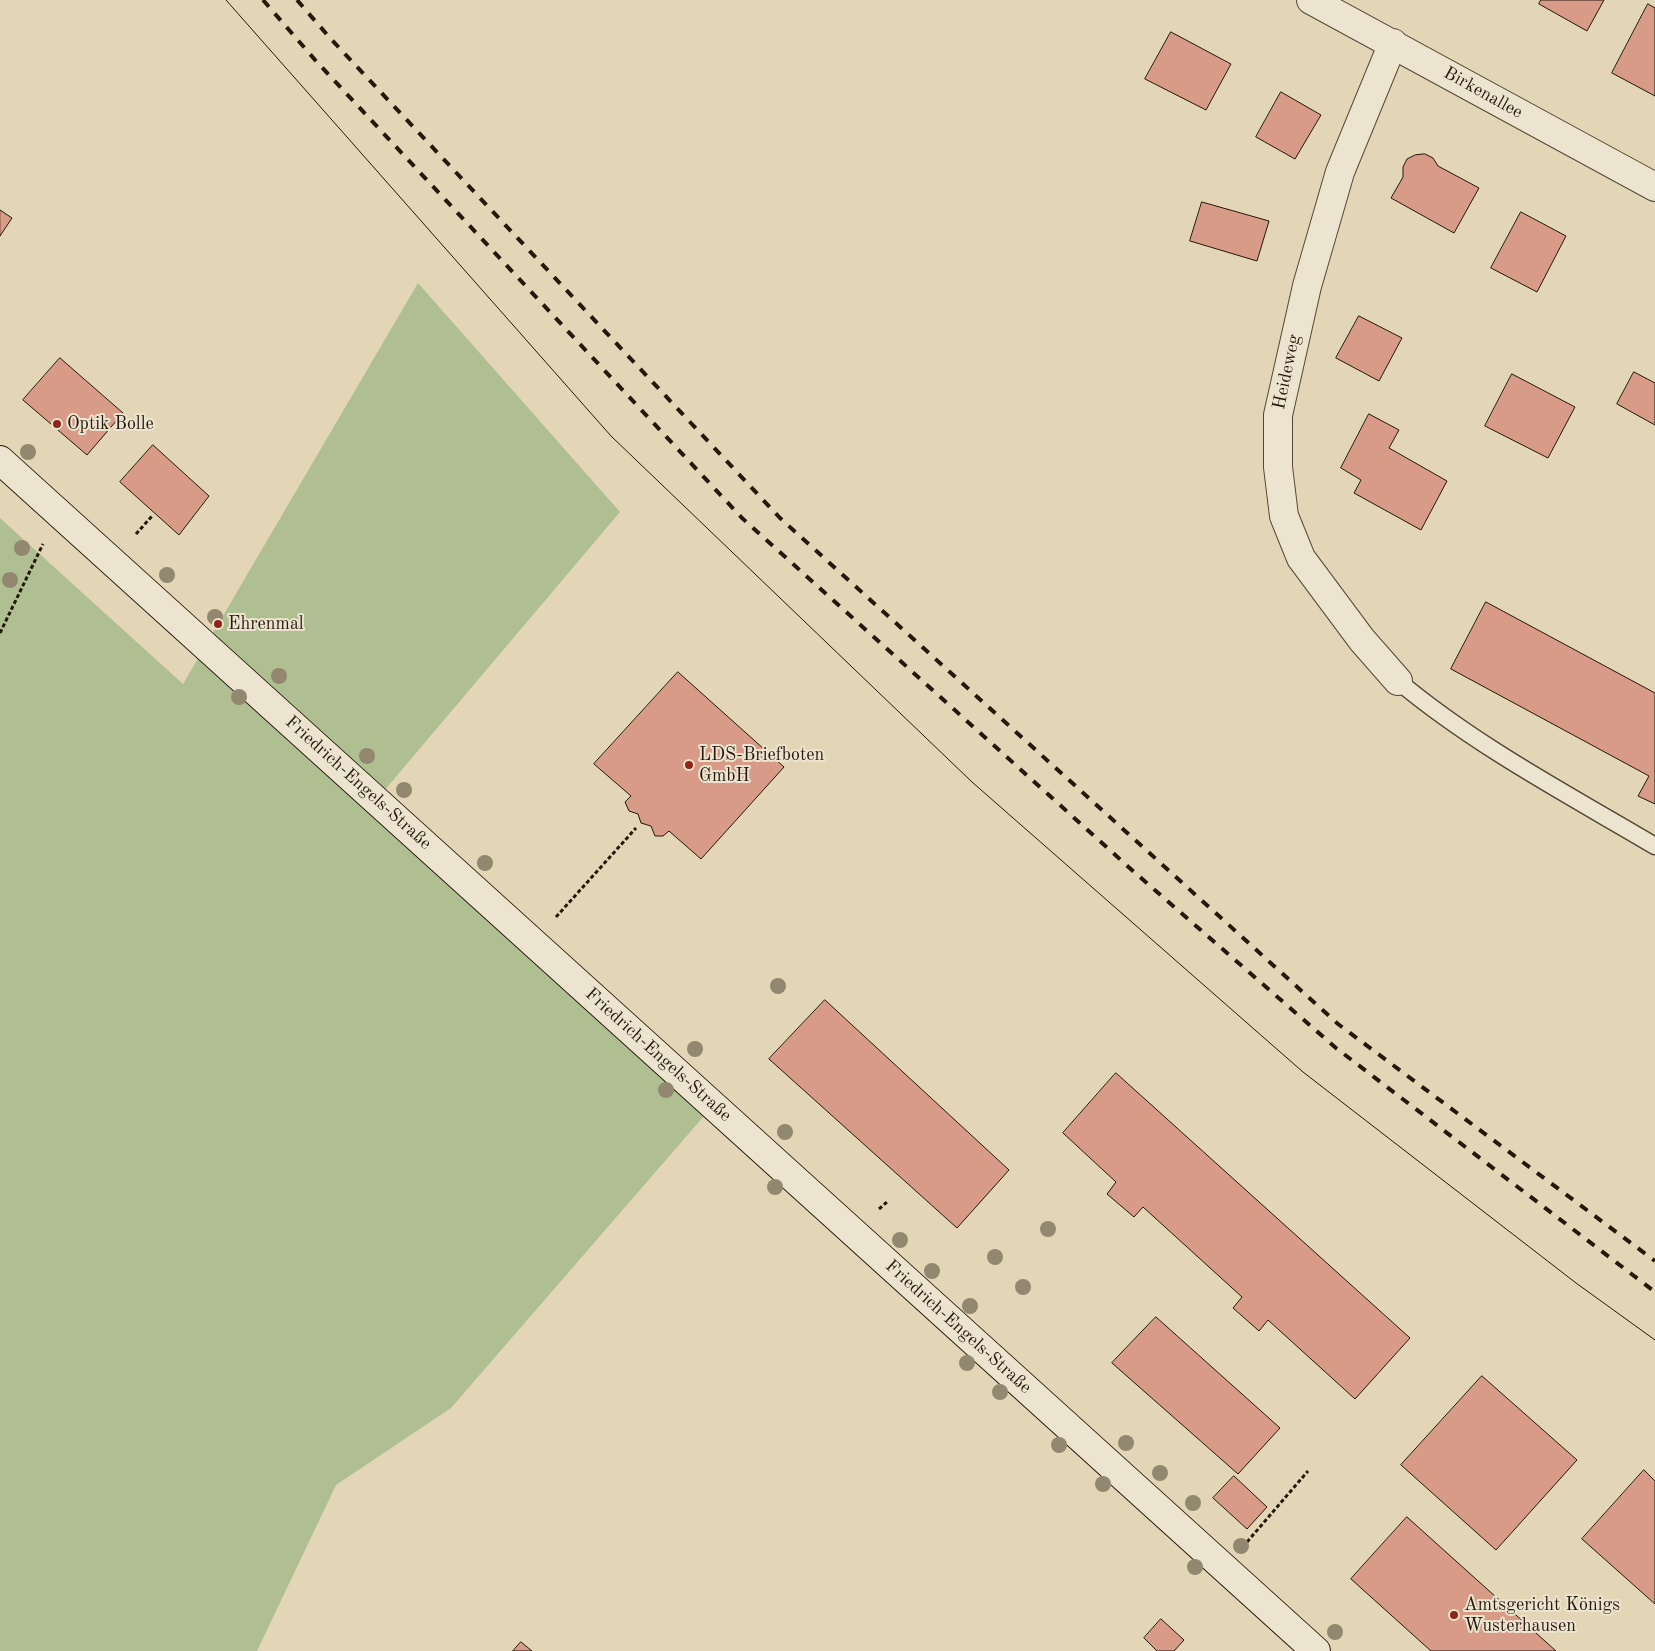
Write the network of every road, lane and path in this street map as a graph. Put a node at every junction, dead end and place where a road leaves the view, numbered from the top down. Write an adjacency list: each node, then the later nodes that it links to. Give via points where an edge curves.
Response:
1 (1311, 0): 2 (main road, Birkenallee)
2 (1393, 43): 3 (main road, Birkenallee); 9 (main road, Heideweg, via 1340,172 1306,286 1278,415 1278,467 1284,516 1301,558 1362,640)
3 (1655, 187)
4 (0, 460): 6 (main road, Friedrich-Engels-Straße)
5 (152, 516): 7 (path)
6 (65, 518): 8 (path, via 44,543); 17 (main road, Friedrich-Engels-Straße)
7 (136, 534)
8 (0, 633)
9 (1398, 681): 11 (lane, via 1484,745)
10 (636, 828): 12 (path)
11 (1655, 846)
12 (556, 917)
13 (887, 1202): 14 (path)
14 (879, 1210)
15 (1308, 1471): 16 (path)
16 (1247, 1542)
17 (1316, 1651)

